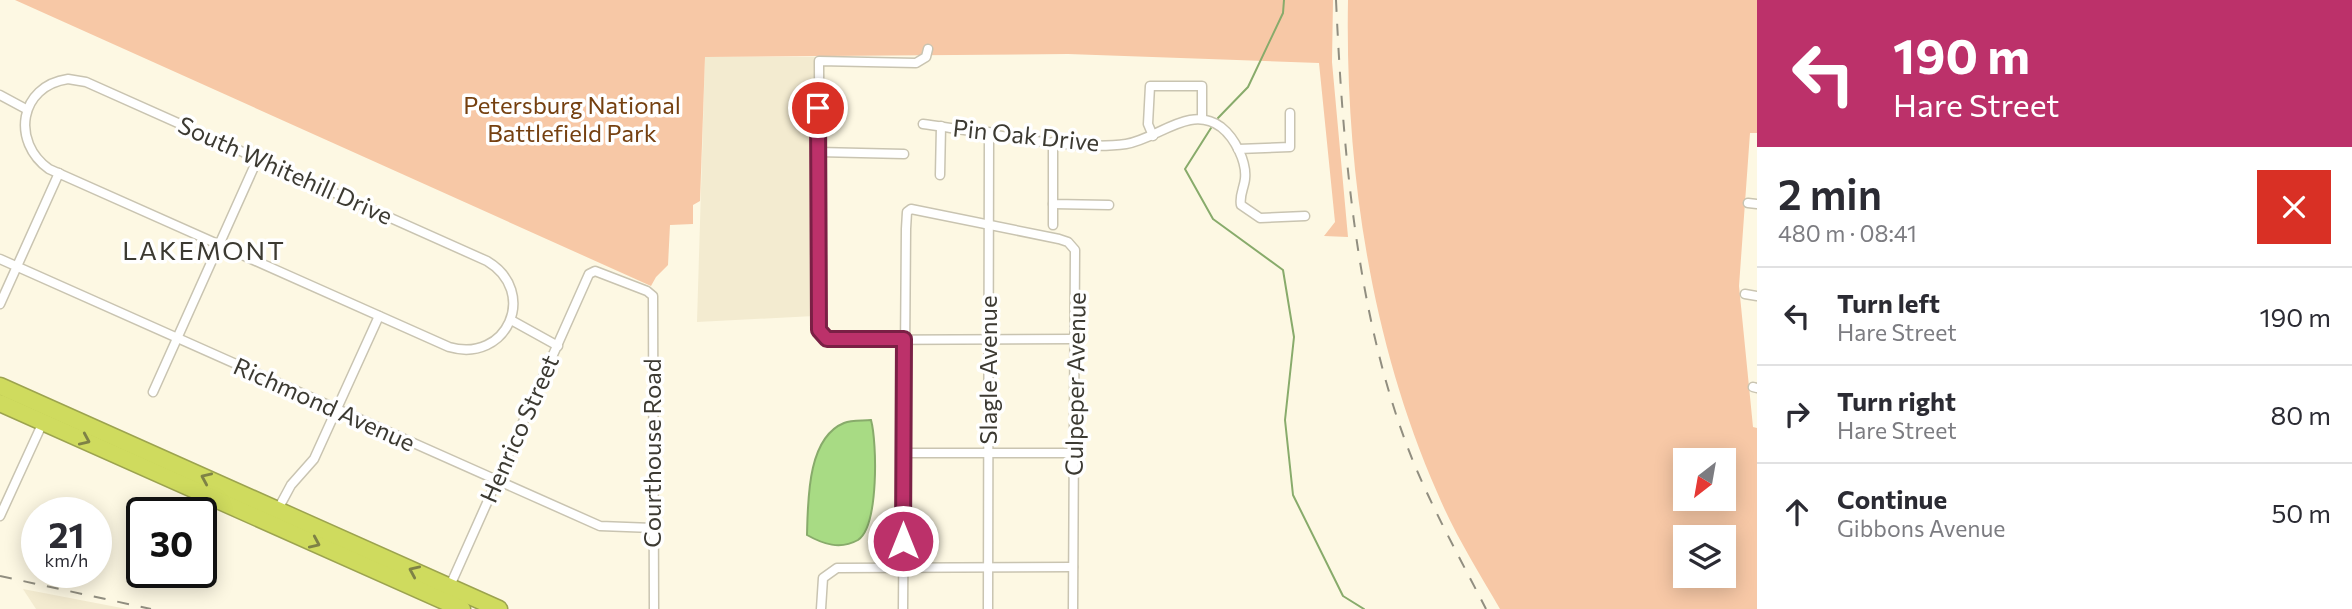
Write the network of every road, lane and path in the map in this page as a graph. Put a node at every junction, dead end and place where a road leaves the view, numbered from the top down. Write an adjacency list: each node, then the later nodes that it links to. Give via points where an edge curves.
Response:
1 (929, 49): 12 (street, via 926,57 916,62 819,61)
2 (0, 95): 3 (street)
3 (26, 109): 14 (street, South Whitehill Drive, via 43,88 61,80 77,80); 15 (street, via 23,130 30,149 40,162)
4 (1290, 114): 11 (street, via 1290,147)
5 (1202, 119): 9 (street, Pin Oak Drive, via 1186,120); 9 (street, via 1202,86 1150,86 1148,124); 11 (street, via 1222,128)
6 (923, 124): 7 (street, Pin Oak Drive)
7 (941, 126): 8 (street, Pin Oak Drive); 16 (street)
8 (989, 132): 10 (street, Pin Oak Drive); 20 (street, Slagle Avenue)
9 (1153, 136): 10 (street, Pin Oak Drive, via 1117,145)
10 (1054, 142): 17 (street)
11 (1237, 149): 19 (street, via 1245,175 1241,205 1259,218)
12 (818, 152): 13 (street); 32 (street, via 822,337)
13 (904, 154)
14 (258, 158): 22 (street); 30 (street, South Whitehill Drive, via 493,265 509,285)
15 (59, 173): 22 (street); 24 (street)
16 (940, 175)
17 (1053, 204): 18 (street); 21 (street)
18 (1109, 205)
19 (1305, 216)
20 (990, 224): 32 (street, via 908,210); 33 (street, Culpeper Avenue, via 1072,246 1077,272); 34 (street, Slagle Avenue)
21 (1053, 225)
22 (219, 245): 29 (street); 31 (street)
23 (0, 260): 24 (street, Richmond Avenue)
24 (17, 267): 28 (street); 31 (street, Richmond Avenue)
25 (592, 272): 35 (street, Henrico Street); 47 (street, Courthouse Road, via 653,296)
26 (1745, 294): 27 (street)
27 (1757, 296)
28 (0, 304)
29 (379, 316): 30 (street, via 465,350 492,343); 39 (street)
30 (511, 320): 35 (street)
31 (178, 339): 37 (street); 39 (street, Richmond Avenue)
32 (904, 339): 34 (street); 41 (street)
33 (1074, 339): 34 (street); 43 (street, Culpeper Avenue)
34 (989, 340): 42 (street, Slagle Avenue)
35 (558, 346): 44 (street, Henrico Street)
36 (0, 386): 40 (highway)
37 (153, 392)
38 (0, 403): 40 (highway)
39 (337, 410): 44 (street, Richmond Avenue); 46 (street, via 314,459 291,485)
40 (46, 415): 45 (street); 46 (highway)
41 (903, 453): 42 (street); 48 (street)
42 (989, 453): 43 (street); 49 (street, Slagle Avenue)
43 (1074, 453): 50 (street, Culpeper Avenue)
44 (497, 482): 47 (street, Richmond Avenue, via 600,526); 51 (street, Henrico Street)
45 (0, 516)
46 (274, 516): 51 (highway)
47 (653, 528): 54 (street, Courthouse Road)
48 (903, 566): 49 (street); 55 (street, via 837,568 827,573 821,583); 56 (street)
49 (988, 566): 50 (street); 57 (street, Slagle Avenue)
50 (1073, 567): 58 (street, Culpeper Avenue)
51 (447, 594): 52 (highway); 53 (highway)
52 (462, 609)
53 (499, 609)
54 (654, 609)
55 (821, 609)
56 (903, 609)
57 (988, 609)
58 (1073, 609)

